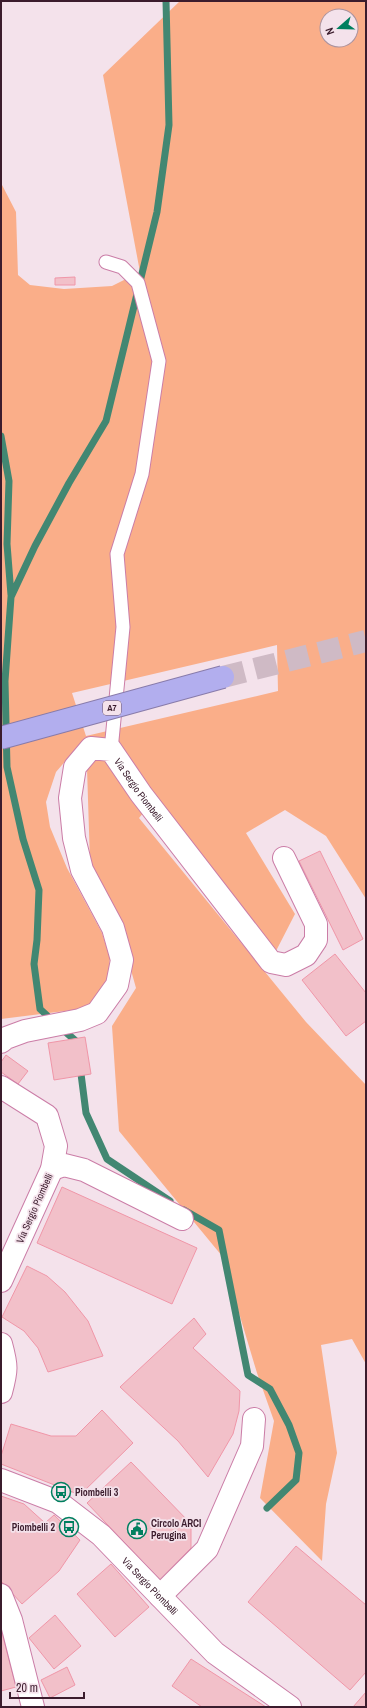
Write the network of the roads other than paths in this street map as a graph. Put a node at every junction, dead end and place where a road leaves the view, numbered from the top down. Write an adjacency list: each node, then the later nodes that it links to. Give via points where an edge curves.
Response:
1 (106, 262): 4 (lane, via 122,267 138,283 159,361 142,474 117,554 123,627)
2 (223, 677): 3 (highway, A7, bridge)
3 (1, 738)
4 (111, 750): 5 (street, Via Sergio Piombelli, via 141,794 271,962 286,965 306,955 316,940 316,924); 6 (street, Via Sergio Piombelli, via 91,748 75,767 70,798 74,838 82,870 113,928 122,960 117,985 97,1013 80,1020 25,1031)
5 (284, 858)
6 (1, 1042)
7 (1, 1087): 8 (street, Via Sergio Piombelli, via 47,1116 56,1146)
8 (52, 1168): 9 (street, via 64,1165 84,1170); 10 (street, Via Sergio Piombelli)
9 (182, 1219)
10 (1, 1281)
11 (1, 1344): 12 (street, via 6,1365)
12 (1, 1392)
13 (254, 1419): 16 (street, via 252,1446 207,1549)
14 (1, 1480): 16 (street, Via Sergio Piombelli, via 58,1502 101,1535)
15 (1, 1595): 17 (street, via 11,1620)
16 (160, 1596): 18 (street, Via Sergio Piombelli, via 215,1652)
17 (33, 1707)
18 (290, 1707)

